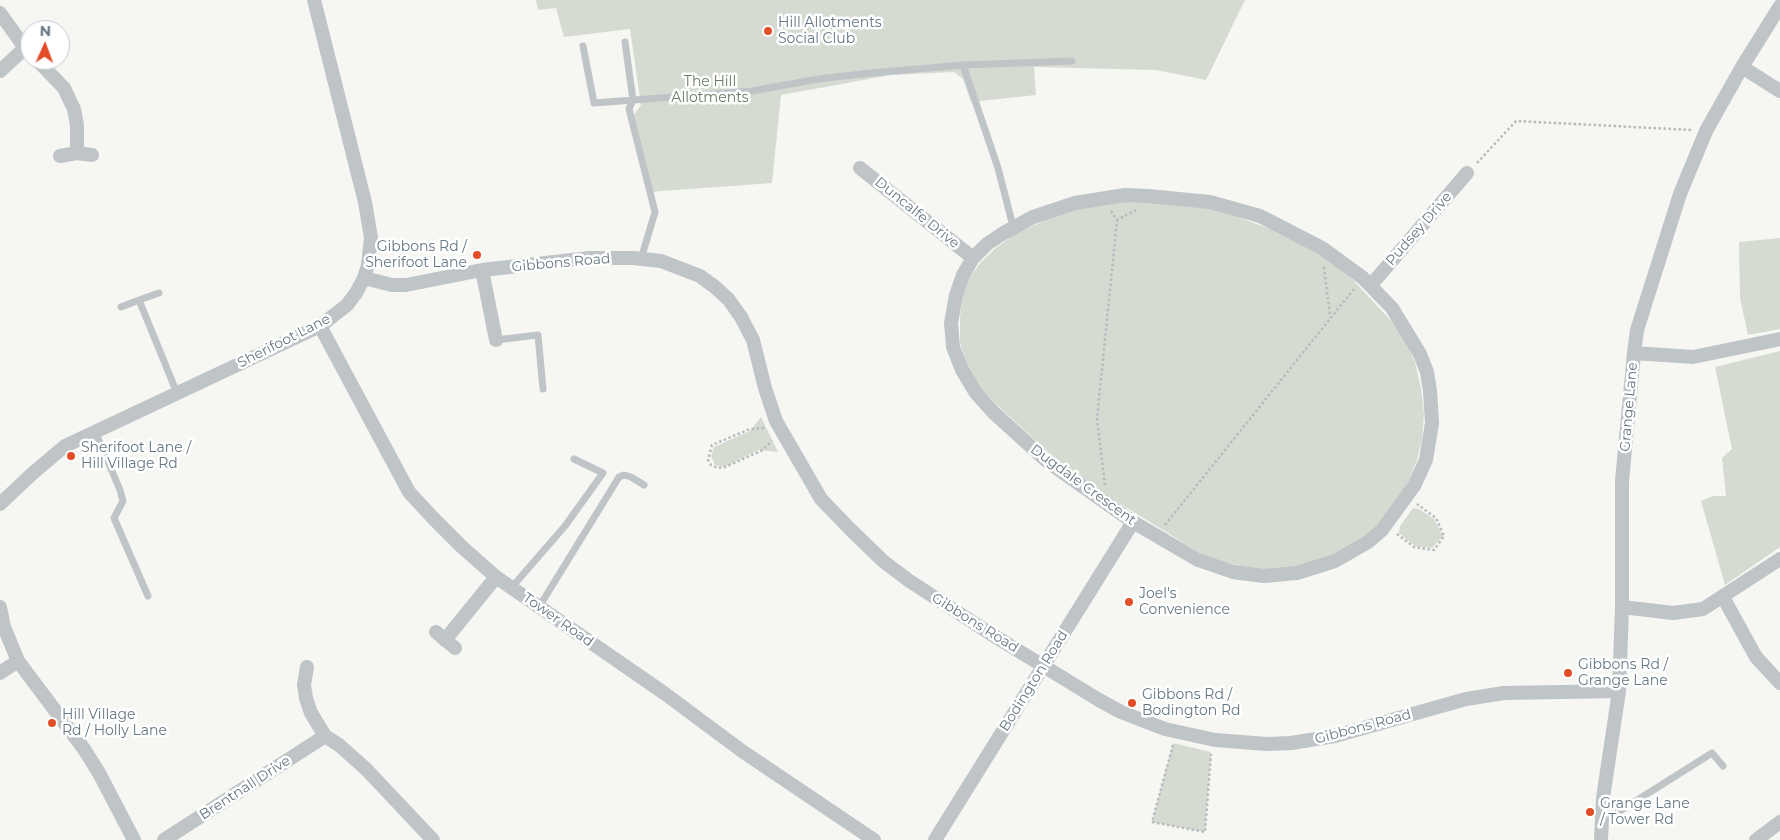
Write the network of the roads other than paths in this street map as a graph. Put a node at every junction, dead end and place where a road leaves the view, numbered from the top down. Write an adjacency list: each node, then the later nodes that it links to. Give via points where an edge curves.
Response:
1 (314, 0): 24 (street, Sherifoot Lane, via 365,202 371,238)
2 (1780, 6): 10 (street, Grange Lane)
3 (0, 13): 4 (street)
4 (20, 39)
5 (625, 42): 14 (lane)
6 (583, 46): 14 (lane, via 594,103)
7 (20, 56): 12 (street)
8 (1072, 61): 9 (lane)
9 (963, 66): 14 (lane, via 818,79 752,91); 20 (lane, via 998,168)
10 (1742, 67): 13 (street); 32 (street, Grange Lane, via 1706,131 1680,194 1638,330)
11 (47, 70): 15 (street, via 64,88 74,109)
12 (0, 71)
13 (1780, 91)
14 (633, 100): 22 (lane, via 629,109 655,212)
15 (77, 153): 16 (street); 17 (street)
16 (92, 155)
17 (60, 156)
18 (860, 168): 21 (street, Duncalfe Drive)
19 (1467, 173): 25 (street, Pudsey Drive)
20 (1013, 226): 21 (street, Dugdale Crescent); 25 (street, Dugdale Crescent, via 1075,203 1102,198 1148,196 1210,202 1260,216 1322,248)
21 (973, 258): 39 (street, Dugdale Crescent, via 956,295 951,323 953,346 962,370 994,413 1048,462)
22 (641, 259): 23 (street, Gibbons Road, via 590,258); 50 (street, Gibbons Road, via 662,261 691,272 729,300 753,340 780,429 821,499 849,528 882,561)
23 (482, 270): 24 (street, Gibbons Road, via 406,285); 31 (street)
24 (364, 278): 29 (street, Sherifoot Lane, via 347,305)
25 (1367, 282): 39 (street, Dugdale Crescent, via 1392,308 1407,330 1427,372 1430,392 1432,423 1420,476 1385,526 1368,542 1335,561 1297,573 1264,576 1233,572 1198,560)
26 (159, 293): 27 (lane)
27 (139, 300): 28 (lane); 34 (lane)
28 (121, 307)
29 (320, 326): 34 (street, Sherifoot Lane); 41 (street, Tower Road, via 409,492)
30 (1780, 339): 32 (street, via 1693,357)
31 (496, 340): 33 (lane, via 538,335)
32 (1634, 353): 47 (street, Grange Lane, via 1622,481)
33 (543, 389)
34 (177, 393): 35 (street, Sherifoot Lane)
35 (95, 431): 38 (street, Sherifoot Lane, via 65,446); 43 (lane, via 123,501 114,518)
36 (574, 459): 42 (lane, via 603,473 565,526)
37 (644, 485): 46 (lane, via 632,477 619,477)
38 (0, 504)
39 (1133, 522): 50 (street, Bodington Road)
40 (1780, 560): 44 (street)
41 (496, 577): 42 (street, Tower Road); 48 (street)
42 (512, 587): 46 (street, Tower Road)
43 (148, 596)
44 (1723, 597): 47 (street, via 1703,609 1673,613); 53 (street, via 1756,657)
45 (0, 607): 49 (street, via 4,627)
46 (539, 607): 62 (street, Tower Road)
47 (1622, 607): 54 (street, Grange Lane)
48 (445, 640)
49 (18, 661): 52 (street); 59 (street, via 84,749)
50 (1044, 666): 54 (street, Gibbons Road, via 1121,712 1143,721 1212,739 1267,744 1313,741 1466,699 1504,693); 63 (street, Bodington Road)
51 (307, 667): 55 (street, via 306,698)
52 (0, 673)
53 (1780, 683)
54 (1619, 691): 57 (street, Grange Lane)
55 (325, 736): 60 (street, Brentnall Drive); 61 (street, via 366,769)
56 (1723, 766): 57 (lane, via 1712,753 1620,811)
57 (1602, 817): 64 (street, Grange Lane)
58 (1780, 822): 65 (street)
59 (134, 840)
60 (164, 840)
61 (433, 840)
62 (874, 840)
63 (935, 840)
64 (1601, 840)
65 (1756, 840)

